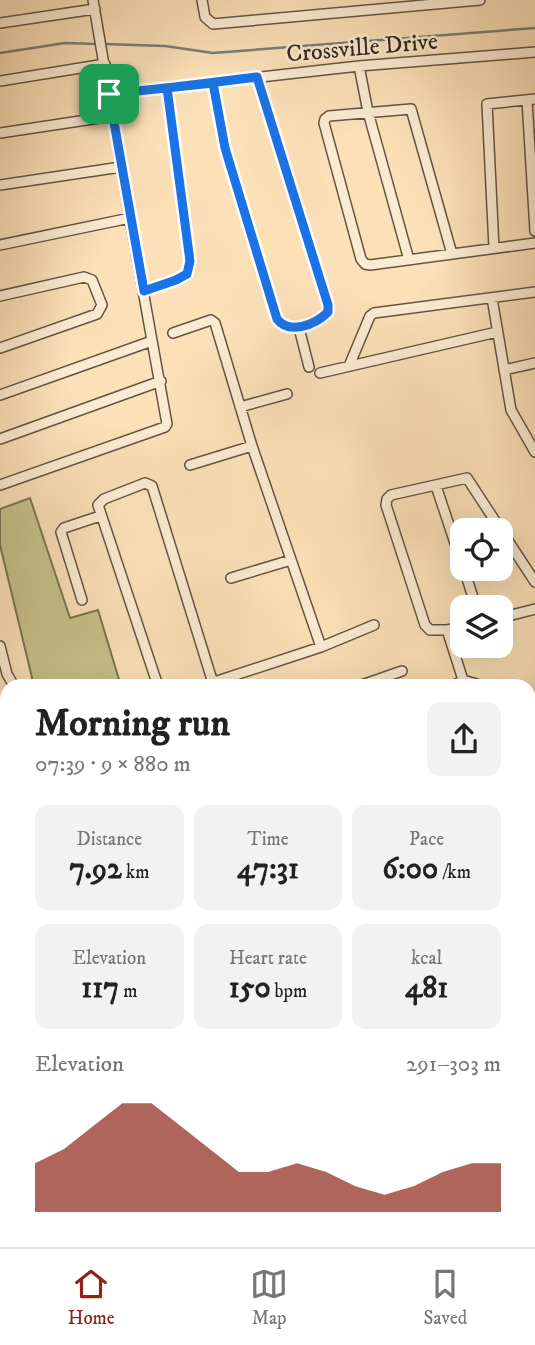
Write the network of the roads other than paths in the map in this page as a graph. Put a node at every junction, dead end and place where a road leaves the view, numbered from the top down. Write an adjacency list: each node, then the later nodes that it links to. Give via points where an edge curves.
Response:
1 (202, 0): 5 (street, via 205,17 213,24)
2 (353, 0): 5 (street)
3 (480, 0): 5 (street)
4 (94, 4): 6 (street); 8 (street)
5 (354, 11)
6 (0, 23)
7 (535, 52): 9 (street, Crossville Drive)
8 (105, 64): 11 (street); 14 (street)
9 (359, 66): 10 (street, Crossville Drive); 16 (street)
10 (257, 77): 12 (street, Crossville Drive); 32 (street, via 328,305 323,317)
11 (0, 81)
12 (213, 83): 13 (street, Crossville Drive); 32 (street, via 225,148 277,319 289,329)
13 (167, 88): 14 (street, Crossville Drive); 28 (street, via 190,261 187,274)
14 (109, 94): 17 (street)
15 (531, 99): 22 (street); 25 (street, via 487,104)
16 (368, 112): 26 (street, via 408,108 413,112); 27 (street); 27 (street, via 329,116 324,123 361,259 370,265)
17 (113, 116): 18 (street); 19 (street)
18 (0, 133)
19 (121, 167): 20 (street); 21 (street)
20 (0, 185)
21 (130, 218): 24 (street); 28 (street)
22 (535, 231)
23 (535, 243): 25 (street)
24 (0, 245)
25 (494, 248): 26 (street)
26 (452, 254): 27 (street)
27 (409, 260)
28 (144, 291): 35 (street)
29 (535, 292): 31 (street)
30 (0, 296): 36 (street, via 84,277 92,280 102,305 97,314)
31 (492, 298): 33 (street); 38 (street, via 374,313)
32 (299, 328): 39 (street)
33 (497, 332): 38 (street); 40 (street)
34 (173, 333): 45 (street, via 213,321)
35 (152, 341): 42 (street); 44 (street)
36 (0, 348)
37 (535, 363): 40 (street)
38 (349, 366): 41 (street)
39 (309, 367)
40 (504, 370): 47 (street, via 511,410)
41 (320, 373)
42 (161, 381): 48 (street); 52 (street, via 168,420 165,427)
43 (287, 394): 45 (street)
44 (0, 395)
45 (240, 407): 49 (street)
46 (535, 432): 47 (street)
47 (524, 435): 50 (street)
48 (0, 439)
49 (252, 446): 51 (street); 56 (street)
50 (535, 452)
51 (190, 465)
52 (0, 485)
53 (436, 486): 55 (street); 58 (street, via 467,478); 64 (street, via 391,495 386,505 425,625 430,630)
54 (100, 516): 59 (street, via 61,532); 69 (street); 70 (street, via 98,505 104,499 145,482 152,486)
55 (450, 527)
56 (291, 560): 57 (street); 66 (street)
57 (231, 578)
58 (535, 582)
59 (82, 600)
60 (535, 609): 61 (street)
61 (513, 615)
62 (374, 625): 66 (street)
63 (450, 629): 64 (street)
64 (447, 630): 73 (street)
65 (0, 646): 68 (street)
66 (321, 647): 71 (street)
67 (402, 671): 72 (street)
68 (3, 675)
69 (156, 679)
70 (211, 679)
71 (236, 679)
72 (384, 679)
73 (463, 679)

